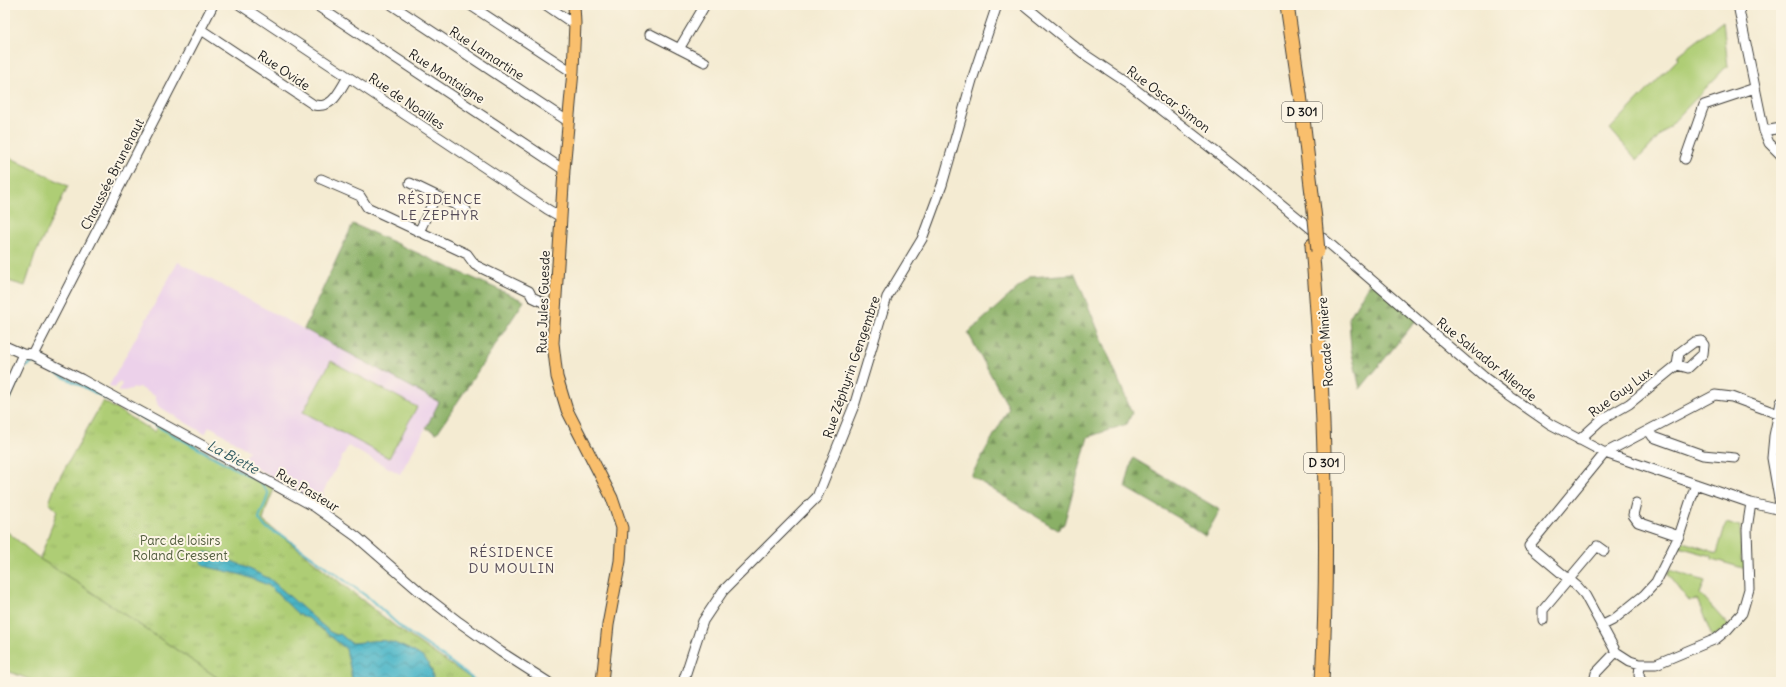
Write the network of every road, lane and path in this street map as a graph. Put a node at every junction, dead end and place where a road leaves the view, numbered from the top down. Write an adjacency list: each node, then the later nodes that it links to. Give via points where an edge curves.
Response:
1 (213, 5): 15 (street, Chaussée Brunehaut)
2 (240, 5): 20 (street, Rue de Noailles)
3 (316, 5): 27 (street, Rue Montaigne)
4 (392, 5): 22 (street, Rue Lamartine)
5 (470, 5): 19 (street)
6 (546, 5): 14 (street)
7 (574, 5): 14 (main road, Rue Jules Guesde)
8 (705, 5): 17 (street)
9 (997, 5): 61 (street, Rue Zéphyrin Gengembre, via 942,185 922,239 887,297 855,403 818,497 723,591 703,621)
10 (1024, 5): 35 (street, Rue Oscar Simon, via 1084,54 1126,82 1196,136)
11 (1282, 5): 33 (highway, Rocade Minière / D 301)
12 (1287, 5): 33 (highway, Rocade Minière / D 301, via 1300,94)
13 (1738, 5): 21 (street)
14 (575, 23): 19 (main road, Rue Jules Guesde)
15 (200, 29): 20 (street, Rue Ovide, via 320,107 332,102); 39 (street, Chaussée Brunehaut)
16 (650, 34): 17 (street)
17 (679, 49): 18 (street)
18 (705, 62)
19 (573, 71): 22 (main road, Rue Jules Guesde)
20 (348, 78): 32 (street, Rue de Noailles)
21 (1755, 88): 24 (street); 26 (street, via 1704,105)
22 (569, 122): 27 (main road, Rue Jules Guesde)
23 (1781, 128): 24 (street)
24 (1764, 131): 25 (street, via 1769,143)
25 (1781, 155)
26 (1685, 159)
27 (564, 170): 32 (main road, Rue Jules Guesde)
28 (321, 179): 34 (street, via 360,196 367,207)
29 (410, 183): 30 (street)
30 (436, 196): 31 (street); 34 (street)
31 (466, 210)
32 (561, 217): 37 (main road, Rue Jules Guesde)
33 (1313, 218): 36 (highway, Rocade Minière / D 301)
34 (419, 232): 37 (street, via 467,254 475,265 529,291 532,297)
35 (1331, 245): 45 (street, Rue Salvador Allende, via 1508,396)
36 (1315, 248): 62 (highway, Rocade Minière / D 301, via 1325,476 1326,555); 63 (highway, Rocade Minière / D 301, via 1329,394 1332,563)
37 (555, 308): 60 (main road, Rue Jules Guesde, via 554,359 561,393 572,422 612,498 622,528 620,561 608,625)
38 (5, 346): 39 (street, Rue Pasteur)
39 (28, 355): 41 (street, Chaussée Brunehaut); 59 (street, Rue Pasteur, via 121,400 315,507 356,537 459,622)
40 (1677, 365): 45 (street, Rue Guy Lux, via 1629,404 1601,420)
41 (5, 394)
42 (1781, 402): 43 (street)
43 (1778, 414): 44 (street, via 1732,397 1715,395); 51 (street, via 1772,458)
44 (1650, 431): 46 (street); 47 (street, via 1653,437 1703,455)
45 (1579, 440): 46 (street, Rue Salvador Allende)
46 (1605, 453): 48 (street, Rue Salvador Allende); 54 (street, via 1529,546)
47 (1734, 458)
48 (1696, 484): 50 (street, Rue Salvador Allende); 52 (street)
49 (1636, 503): 52 (street, via 1633,515 1638,522)
50 (1751, 504): 51 (street, Rue Salvador Allende); 58 (street, via 1747,529 1749,589 1742,613 1716,639 1656,664)
51 (1781, 510)
52 (1679, 536): 56 (street, via 1656,582 1613,620)
53 (1604, 551): 54 (street, via 1597,546)
54 (1569, 579): 55 (street, via 1543,610); 56 (street, via 1585,595)
55 (1543, 620)
56 (1601, 626): 57 (street)
57 (1616, 652): 58 (street); 64 (street, via 1596,673)
58 (1640, 664): 65 (street, via 1639,675)
59 (548, 682)
60 (602, 682)
61 (683, 682)
62 (1322, 682)
63 (1328, 682)
64 (1594, 682)
65 (1642, 682)

